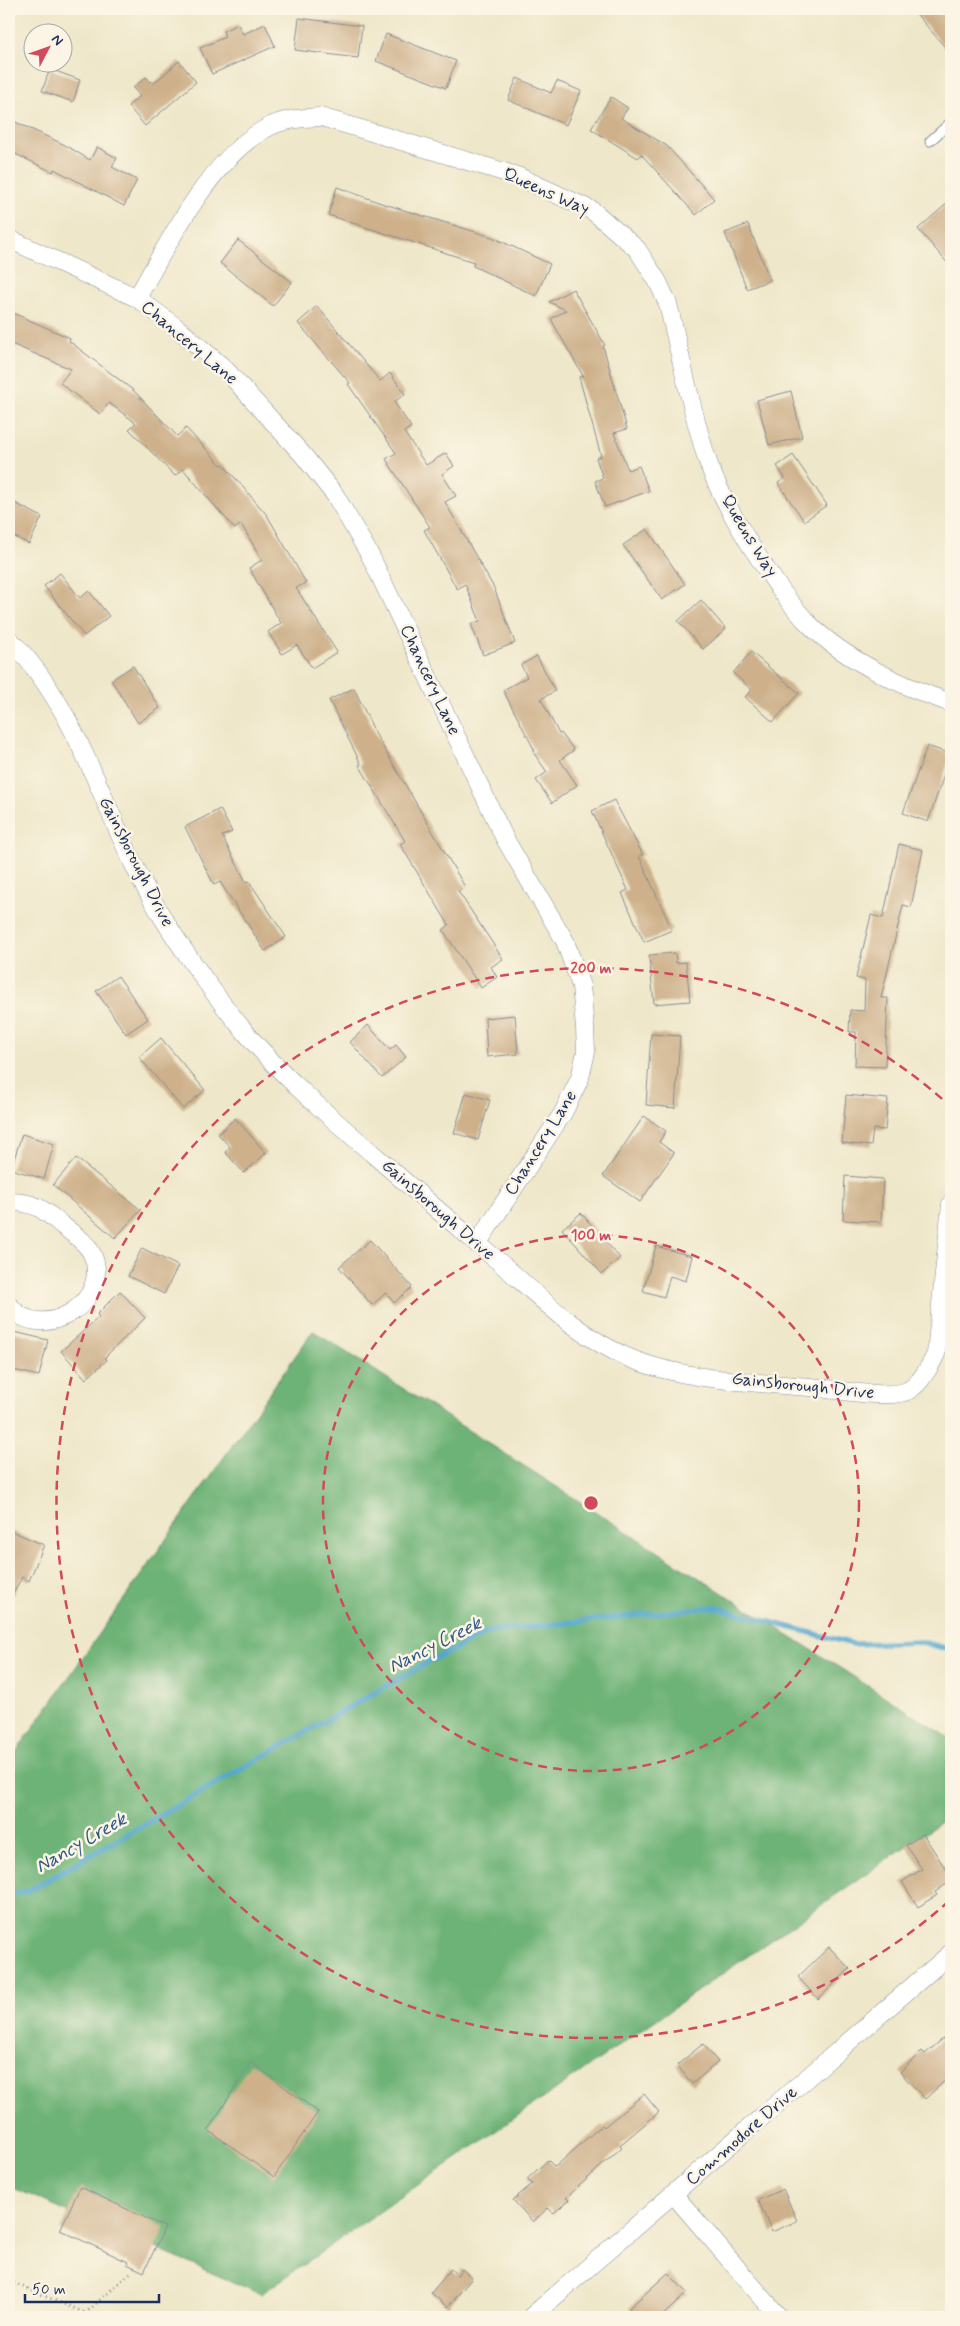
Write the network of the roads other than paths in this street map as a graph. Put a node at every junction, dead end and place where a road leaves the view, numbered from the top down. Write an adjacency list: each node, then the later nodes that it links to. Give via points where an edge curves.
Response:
1 (951, 122): 2 (lane)
2 (930, 141)
3 (9, 239): 4 (street, Chancery Lane)
4 (137, 298): 6 (street, Queens Way, via 177,229 212,178 242,144 266,128 290,120 321,116 517,176 593,211 637,249 658,282 668,304 708,463 737,523 770,575 810,625 843,652 896,680); 9 (street, Chancery Lane, via 224,368 335,495 374,563 505,839 566,941 580,986 586,1028 586,1052 580,1078 563,1113)
5 (9, 639): 9 (street, Gainsborough Drive, via 54,696 135,868 158,910 214,993 277,1067)
6 (951, 703)
7 (9, 1202): 10 (street, via 28,1202 39,1207 82,1241 91,1253 96,1278 93,1291 85,1301 67,1316 54,1321 36,1321)
8 (951, 1204): 9 (street, Gainsborough Drive, via 936,1354 910,1390 897,1394 676,1372 627,1357 575,1326)
9 (477, 1244)
10 (9, 1306)
11 (951, 1953): 12 (street, Commodore Drive)
12 (674, 2195): 13 (street, Commodore Drive); 14 (street)
13 (531, 2317)
14 (779, 2317)

